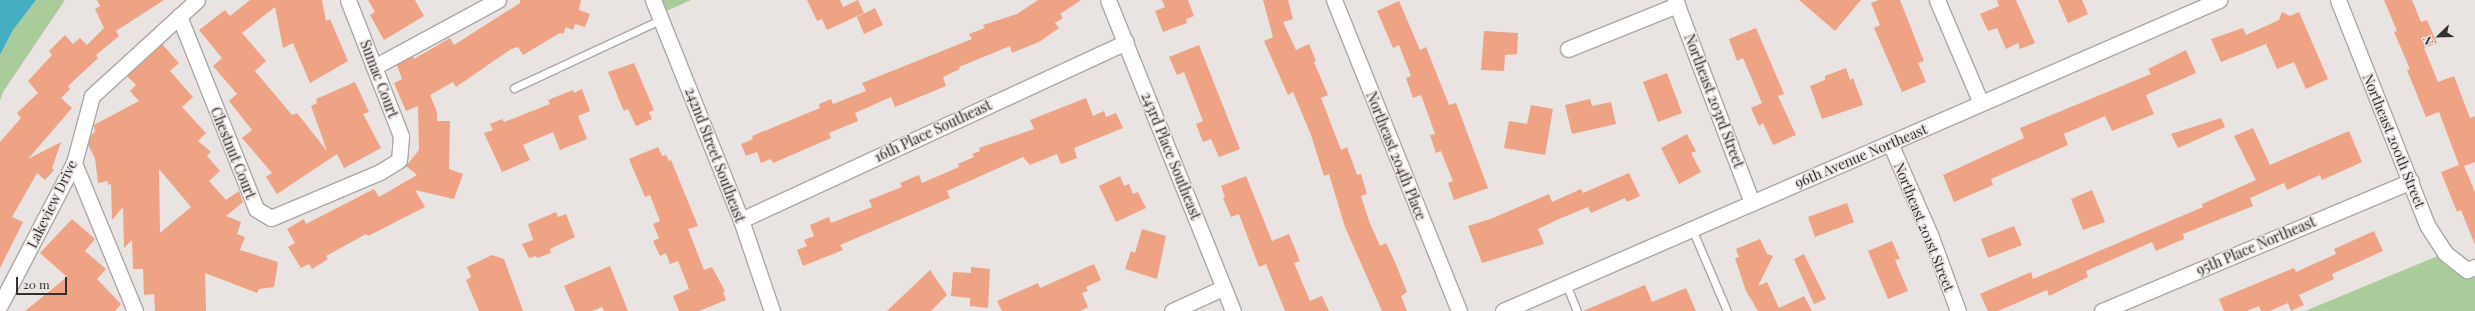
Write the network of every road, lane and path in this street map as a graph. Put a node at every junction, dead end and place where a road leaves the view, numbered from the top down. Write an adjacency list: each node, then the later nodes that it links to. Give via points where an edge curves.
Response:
1 (197, 0): 11 (street, Lakeview Drive)
2 (348, 0): 15 (street, Sumac Court)
3 (498, 0): 15 (street)
4 (653, 0): 12 (street, 242nd Street Southeast)
5 (1108, 0): 13 (street, 243rd Place Southeast)
6 (1334, 0): 33 (street, Northeast 204th Place)
7 (1937, 0): 17 (street)
8 (2218, 0): 17 (street, 96th Avenue Northeast)
9 (2338, 0): 21 (street, Northeast 200th Street)
10 (1676, 2): 14 (street); 22 (street, Northeast 203rd Street)
11 (179, 16): 19 (street, Chestnut Court, via 256,209 271,218 380,172); 20 (street, Lakeview Drive, via 92,96)
12 (662, 18): 16 (lane); 23 (street, 242nd Street Southeast)
13 (1126, 42): 23 (street, 16th Place Southeast); 27 (street, 243rd Place Southeast)
14 (1568, 49)
15 (374, 67): 19 (street, Sumac Court, via 401,136)
16 (514, 88)
17 (1981, 103): 18 (street, 96th Avenue Northeast)
18 (1890, 143): 22 (street, 96th Avenue Northeast); 37 (street, Northeast 201st Street, via 1931,237)
19 (400, 160)
20 (74, 163): 28 (street, Lakeview Drive); 29 (street)
21 (2411, 181): 25 (street, Northeast 200th Street, via 2427,225 2444,253); 38 (street, 95th Place Northeast)
22 (1752, 203): 24 (street, 96th Avenue Northeast)
23 (741, 220): 30 (street, 242nd Street Southeast)
24 (1692, 229): 26 (street, 96th Avenue Northeast); 36 (lane)
25 (2471, 269)
26 (1566, 284): 34 (street, 96th Avenue Northeast); 35 (lane)
27 (1223, 288): 31 (street); 32 (street, 243rd Place Southeast)
28 (0, 305)
29 (135, 311)
30 (772, 311)
31 (1172, 311)
32 (1233, 311)
33 (1459, 311)
34 (1503, 311)
35 (1577, 311)
36 (1727, 311)
37 (1958, 311)
38 (2102, 311)

